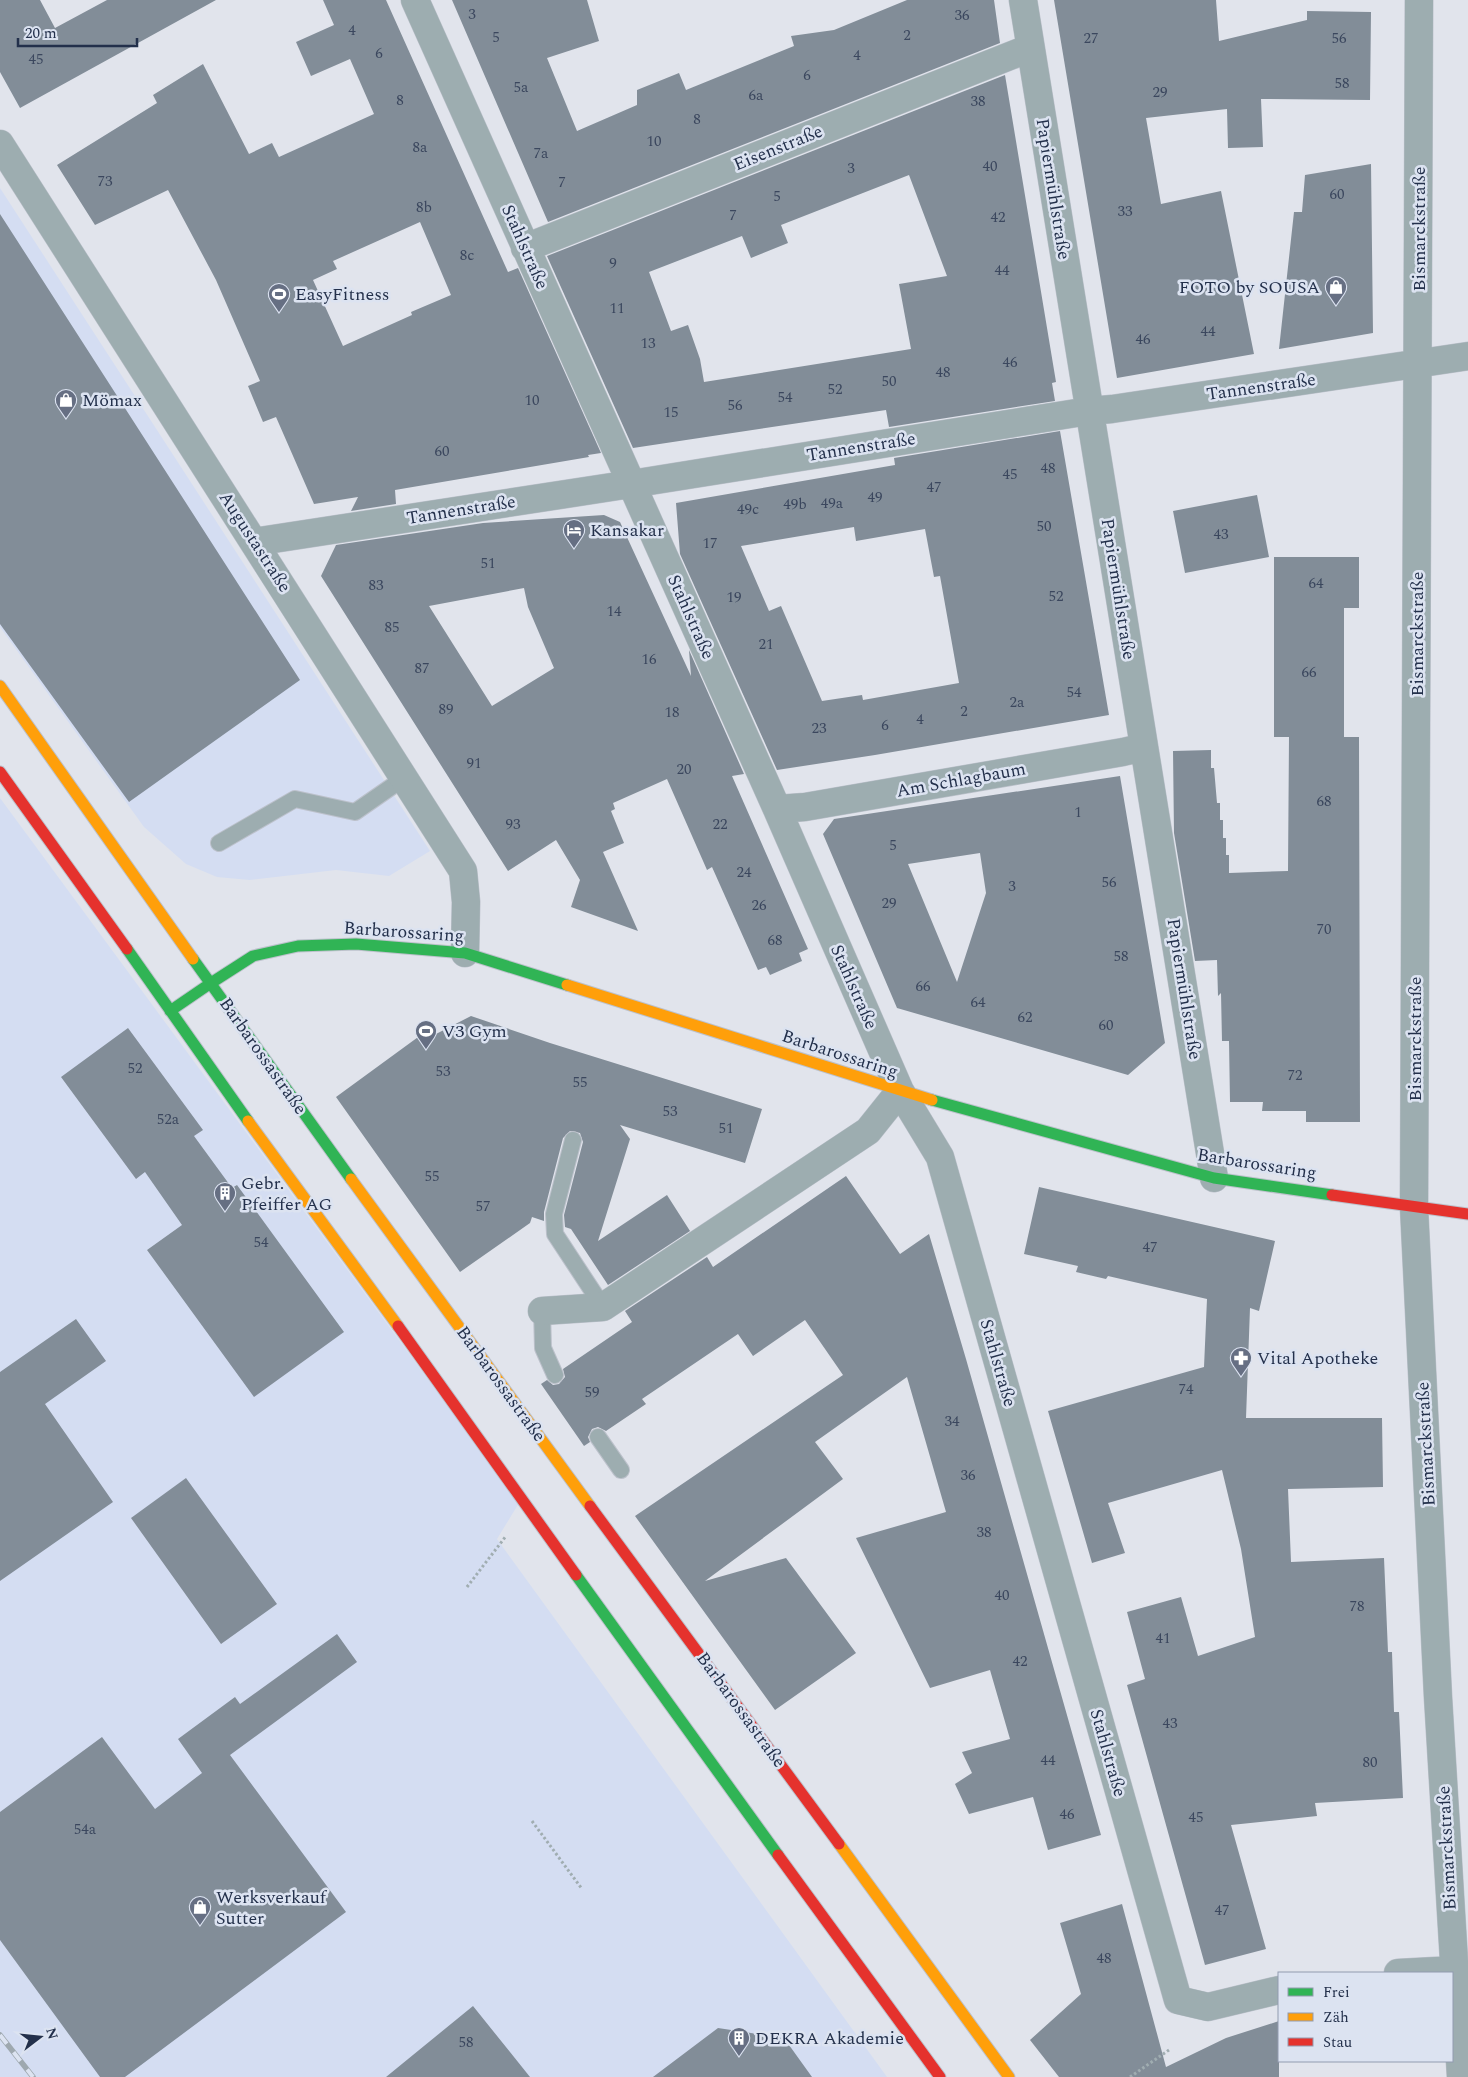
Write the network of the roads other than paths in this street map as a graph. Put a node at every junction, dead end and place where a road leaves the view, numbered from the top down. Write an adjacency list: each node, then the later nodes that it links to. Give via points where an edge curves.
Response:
1 (415, 0): 6 (street, Stahlstraße)
2 (1023, 0): 4 (street, Papiermühlstraße)
3 (1419, 0): 8 (street, Bismarckstraße)
4 (1030, 48): 6 (street, Eisenstraße); 9 (street, Papiermühlstraße)
5 (0, 144): 11 (street, Augustastraße)
6 (525, 248): 10 (street, Stahlstraße)
7 (1468, 356): 8 (street, Tannenstraße)
8 (1419, 364): 9 (street, Tannenstraße); 24 (street, Bismarckstraße)
9 (1089, 410): 10 (street, Tannenstraße); 13 (street, Papiermühlstraße)
10 (631, 484): 11 (street, Tannenstraße); 16 (street, Stahlstraße)
11 (254, 542): 15 (street, Augustastraße)
12 (0, 686): 19 (main road, Barbarossastraße)
13 (1144, 747): 16 (street, Am Schlagbaum, via 805,807); 23 (street, Papiermühlstraße)
14 (0, 772): 20 (main road)
15 (404, 778): 17 (lane, via 355,812 295,799); 18 (street, Augustastraße, via 464,871)
16 (777, 809): 21 (street, Stahlstraße)
17 (219, 843)
18 (465, 953): 19 (main road, Barbarossaring, via 356,944 298,946 253,956); 21 (main road, Barbarossaring)
19 (211, 983): 20 (main road, Barbarossaring); 35 (main road, Barbarossastraße, via 292,1099)
20 (170, 1011): 34 (main road)
21 (900, 1091): 23 (main road, Barbarossaring); 26 (street, via 868,1131); 33 (street, Stahlstraße, via 940,1157 1178,2000 1208,2007)
22 (573, 1140): 26 (lane, via 554,1214 555,1234)
23 (1214, 1178): 24 (main road, Barbarossaring)
24 (1414, 1207): 25 (main road, Barbarossaring); 31 (street, Bismarckstraße)
25 (1468, 1214)
26 (603, 1307): 27 (street)
27 (542, 1311): 28 (lane, via 543,1348)
28 (555, 1375)
29 (598, 1437): 30 (lane)
30 (621, 1470)
31 (1454, 1970): 32 (street); 36 (street, Bismarckstraße)
32 (1417, 1972)
33 (1278, 1990)
34 (940, 2077)
35 (1009, 2077)
36 (1461, 2077)

